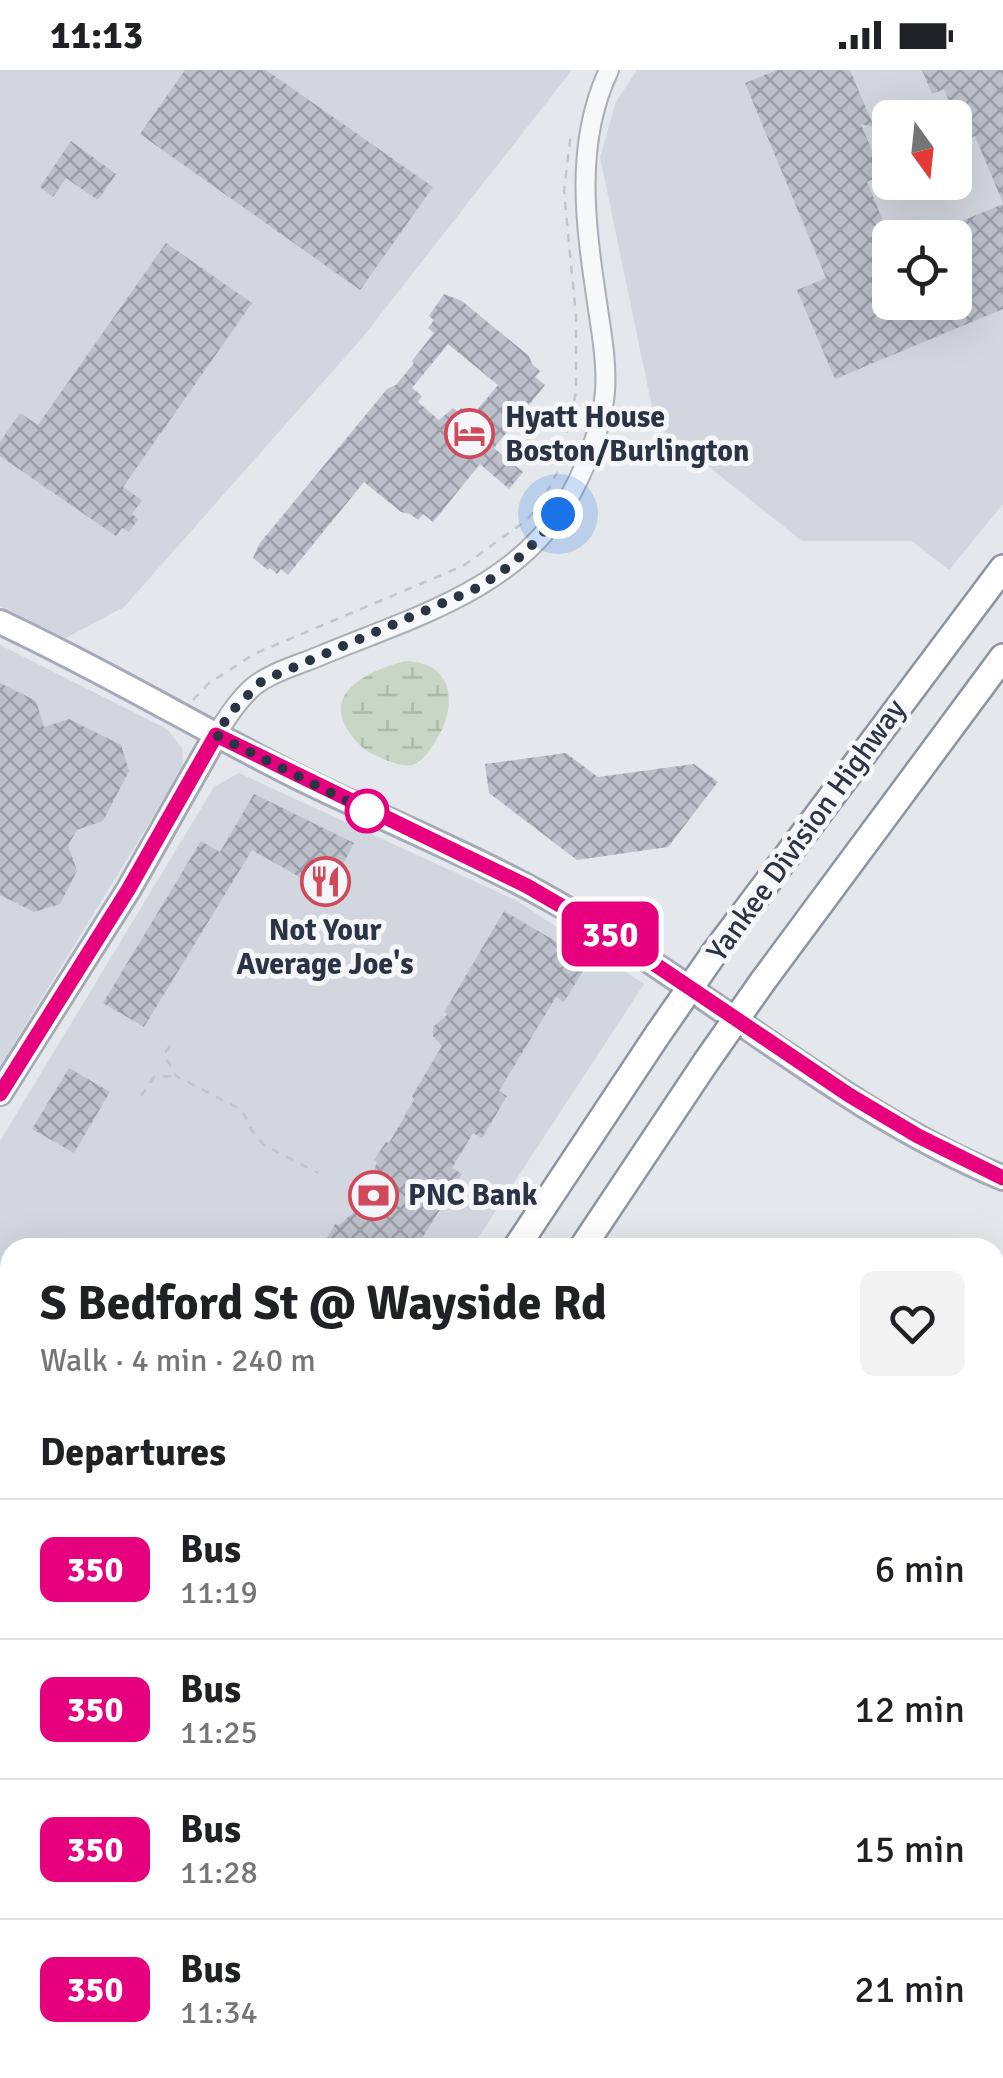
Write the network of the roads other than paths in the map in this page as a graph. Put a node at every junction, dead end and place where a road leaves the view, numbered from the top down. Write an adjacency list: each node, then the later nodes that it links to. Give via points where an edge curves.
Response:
1 (609, 70): 5 (street, via 592,109 584,166 605,393 564,506 491,580 262,681)
2 (1003, 568): 8 (highway, Yankee Division Highway, bridge, via 715,952)
3 (0, 622): 5 (main road)
4 (1003, 657): 9 (highway, Yankee Division Highway, bridge, via 706,1062)
5 (216, 735): 6 (main road); 7 (main road, via 527,886 849,1095)
6 (0, 1093)
7 (1003, 1178)
8 (523, 1238)
9 (589, 1238)

